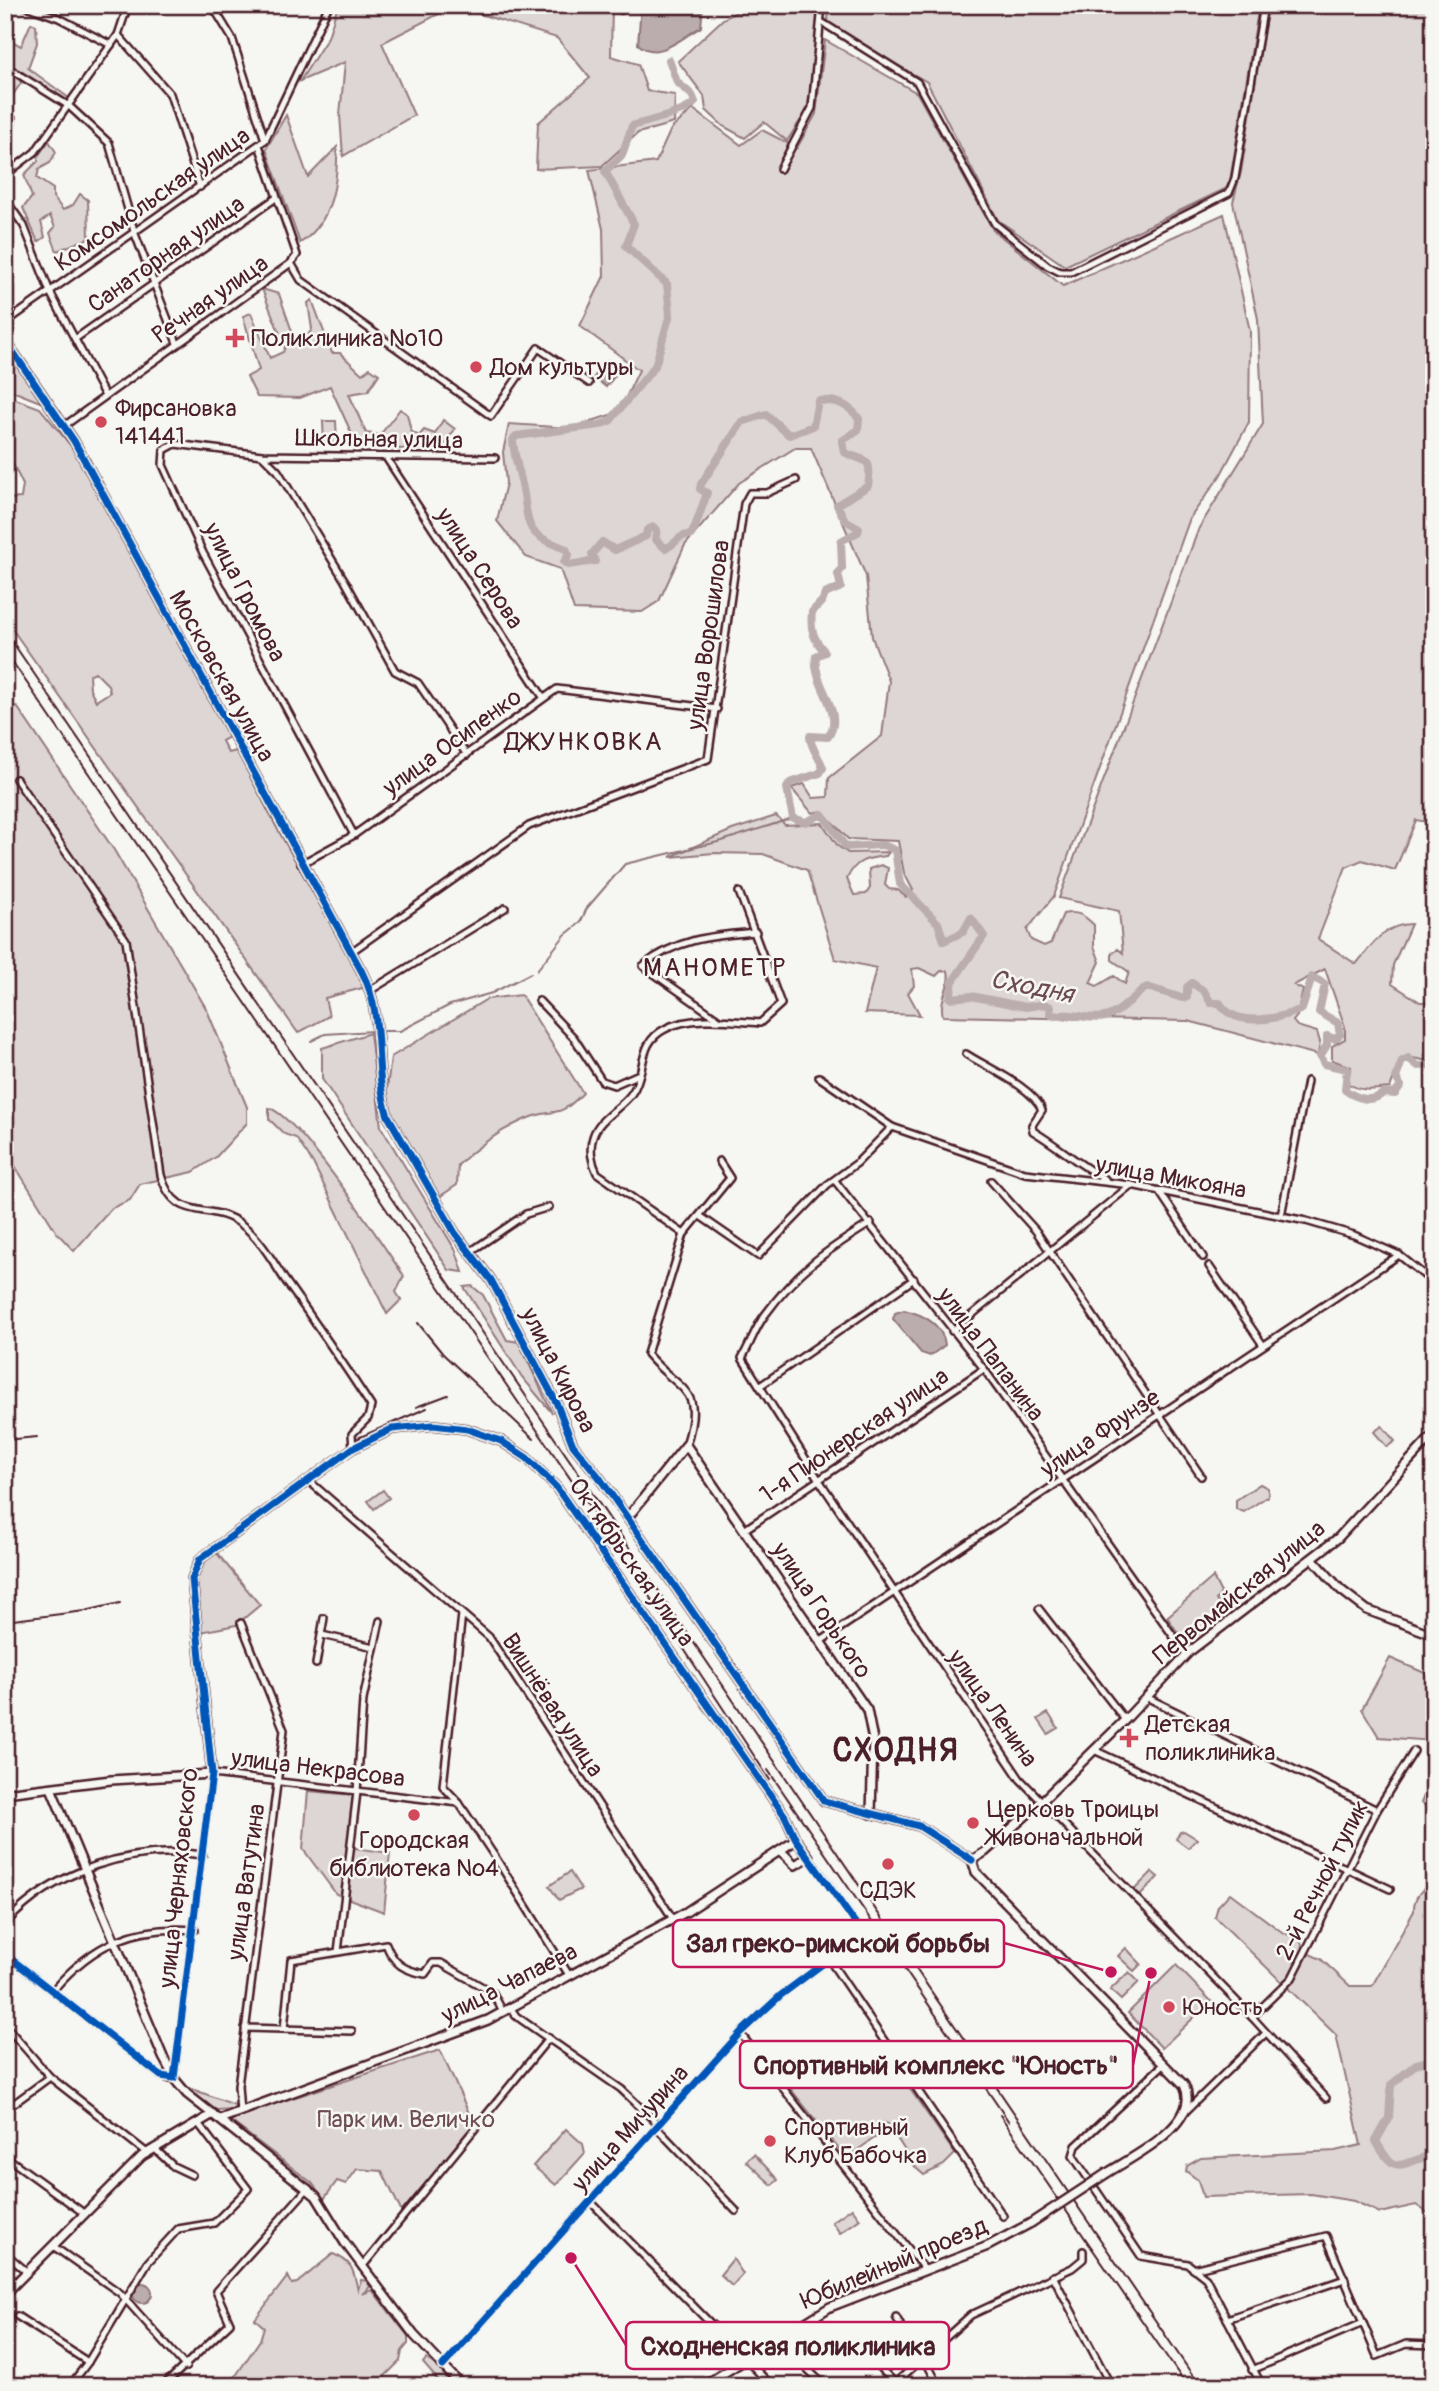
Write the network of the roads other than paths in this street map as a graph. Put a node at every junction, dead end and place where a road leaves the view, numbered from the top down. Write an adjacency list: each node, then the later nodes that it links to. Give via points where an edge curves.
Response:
1 (23, 5): 9 (street)
2 (128, 5): 8 (street)
3 (212, 5): 12 (street, via 232,38)
4 (329, 5): 12 (street, Комсомольская улица)
5 (822, 5): 7 (street)
6 (1264, 5): 7 (street, via 1236,178 1229,193 1071,272 1048,266 995,224 917,82)
7 (823, 23): 13 (street, via 812,108)
8 (118, 35): 9 (street); 15 (street, via 170,94)
9 (111, 45): 11 (street)
10 (5, 66): 11 (street)
11 (69, 106): 14 (street, via 35,152); 18 (street, via 108,143)
12 (262, 142): 15 (street, Комсомольская улица); 16 (street)
13 (779, 169)
14 (5, 174)
15 (200, 187): 18 (street, Комсомольская улица)
16 (276, 198): 19 (street, via 297,255); 20 (street, Санаторная улица)
17 (5, 199): 21 (street, via 24,226)
18 (135, 234): 20 (street); 21 (street, Комсомольская улица)
19 (291, 263): 25 (street, Речная улица); 26 (street, Речная улица, via 301,280 491,416 538,348)
20 (153, 282): 24 (street, Санаторная улица); 25 (street)
21 (50, 292): 22 (street, Комсомольская улица); 24 (street)
22 (5, 323)
23 (5, 340): 28 (street, Московская улица)
24 (75, 340): 27 (street)
25 (177, 343): 27 (street, Речная улица)
26 (589, 383)
27 (105, 396): 28 (street, Речная улица)
28 (64, 426): 38 (street, Московская улица, via 210,688)
29 (262, 455): 31 (street, Школьная улица, via 328,453); 35 (street, via 278,471 395,671 418,683); 37 (street, улица Громова, via 175,444 164,450 163,465 203,553)
30 (495, 458): 31 (street, Школьная улица)
31 (387, 459): 33 (street, улица Серова)
32 (796, 480): 34 (street, улица Ворошилова, via 767,492 750,493 744,504)
33 (543, 697): 34 (street, улица Осипенко, via 557,689); 35 (street, улица Осипенко)
34 (717, 709): 42 (street, улица Ворошилова, via 708,759 529,826)
35 (467, 755): 37 (street, улица Осипенко)
36 (16, 779): 77 (street, via 126,940 161,1175 168,1194 180,1205 234,1219 269,1256 371,1406 368,1418 352,1434)
37 (354, 835): 38 (street, улица Осипенко)
38 (301, 864): 42 (street, Московская улица)
39 (739, 892): 41 (street)
40 (505, 908): 43 (street)
41 (756, 932): 45 (street, via 781,1004 760,1023); 45 (street, via 686,940 662,950 643,966)
42 (351, 952): 43 (street, Московская улица)
43 (371, 990): 46 (street, Московская улица)
44 (539, 1001): 48 (street, via 575,1038 602,1081 614,1085)
45 (718, 1018): 48 (street, via 666,1028 643,1051)
46 (378, 1041): 63 (street, улица Кирова, via 382,1098 388,1116)
47 (966, 1054): 55 (street, via 1039,1103 1042,1110 1033,1131 1063,1149 1080,1167)
48 (640, 1074): 62 (street, via 632,1093 593,1136 596,1172)
49 (819, 1077): 51 (street, улица Микояна)
50 (1307, 1081): 60 (street)
51 (892, 1127): 54 (street); 55 (street, улица Микояна, via 1025,1173)
52 (719, 1161): 59 (street, via 730,1178)
53 (991, 1181): 64 (street)
54 (836, 1182): 59 (street, via 827,1185 758,1256); 61 (street, улица Папанина)
55 (1111, 1182): 56 (street, улица Микояна)
56 (1131, 1185): 57 (street, улица Микояна); 64 (street)
57 (1159, 1191): 60 (street, улица Микояна); 66 (street)
58 (549, 1207): 63 (street, via 526,1214)
59 (700, 1216): 62 (street)
60 (1281, 1216): 65 (street, улица Микояна, via 1354,1235)
61 (871, 1223): 68 (street, улица Папанина); 73 (street, улица Ленина, via 808,1265 762,1318 742,1358)
62 (684, 1234): 76 (street, via 647,1354 691,1399 695,1417)
63 (470, 1252): 82 (street, улица Кирова, via 491,1280 556,1402 573,1444)
64 (1050, 1252): 70 (street); 74 (street)
65 (1399, 1255): 69 (street, улица Микояна); 71 (street, улица Фрунзе)
66 (1203, 1257)
67 (1209, 1266): 71 (street)
68 (914, 1279): 70 (street, улица Папанина); 73 (street)
69 (1434, 1283)
70 (952, 1331): 72 (street, улица Папанина)
71 (1263, 1345): 74 (street, улица Фрунзе)
72 (984, 1369): 79 (street, 1-я Пионерская улица); 80 (street, улица Папанина)
73 (760, 1386): 79 (street, улица Ленина)
74 (1160, 1414): 78 (street); 80 (street, улица Фрунзе)
75 (1434, 1434): 85 (street, Первомайская улица, via 1356,1520)
76 (686, 1445): 82 (street); 83 (street, улица Горького)
77 (353, 1448): 81 (street, Октябрьская улица); 111 (street, Октябрьская улица, via 392,1429 433,1424 501,1441 541,1470 785,1816)
78 (1200, 1476)
79 (819, 1480): 83 (street, 1-я Пионерская улица); 86 (street, улица Ленина)
80 (1063, 1480): 86 (street, улица Фрунзе); 96 (street, улица Папанина)
81 (309, 1481): 84 (street, Октябрьская улица); 88 (street, Вишнёвая улица)
82 (628, 1517): 110 (street, улица Кирова, via 824,1801)
83 (744, 1530): 94 (street, улица Горького)
84 (200, 1559): 102 (street, улица Черняховского, via 192,1579)
85 (1313, 1559): 92 (street, via 1367,1610); 96 (street, Первомайская улица)
86 (894, 1593): 94 (street, улица Фрунзе); 107 (street, улица Ленина, via 993,1744)
87 (1039, 1609): 99 (street)
88 (462, 1614): 108 (street, via 443,1786); 119 (street, Вишнёвая улица, via 489,1637)
89 (324, 1618): 93 (street)
90 (380, 1621): 95 (street)
91 (241, 1623): 103 (street, улица Ватутина, via 284,1730)
92 (1434, 1634)
93 (322, 1635): 95 (street); 97 (street)
94 (821, 1641): 110 (street, улица Горького, via 867,1710 873,1740)
95 (374, 1647): 105 (street, via 363,1700)
96 (1186, 1654): 98 (street, Первомайская улица)
97 (316, 1664)
98 (1146, 1698): 99 (street, Первомайская улица); 109 (street)
99 (1125, 1720): 100 (street, Первомайская улица)
100 (1094, 1749): 107 (street, Первомайская улица); 117 (street)
101 (1414, 1751): 109 (street, 2-й Речной тупик)
102 (212, 1774): 103 (street, улица Некрасова); 104 (street, улица Некрасова); 113 (street, улица Черняховского)
103 (277, 1782): 105 (street, улица Некрасова); 132 (street, улица Ватутина)
104 (52, 1792): 106 (street, улица Некрасова); 116 (street)
105 (356, 1792): 108 (street, улица Некрасова); 124 (street)
106 (5, 1793)
107 (1041, 1802): 115 (street, Первомайская улица); 130 (street, улица Ленина)
108 (459, 1803): 127 (street)
109 (1377, 1810): 117 (street, 2-й Речной тупик)
110 (871, 1814): 115 (street, улица Кирова, via 919,1826)
111 (796, 1840): 112 (street, улица Чапаева); 114 (street, Октябрьская улица)
112 (781, 1851): 114 (street, via 795,1865); 119 (street, улица Чапаева)
113 (203, 1854): 116 (street, via 133,1854); 121 (street, улица Черняховского)
114 (809, 1857): 122 (street, Октябрьская улица)
115 (972, 1860): 138 (street, via 976,1872)
116 (84, 1869): 120 (street, via 30,1900); 123 (street)
117 (1346, 1870): 118 (street); 130 (street, 2-й Речной тупик, via 1292,1978)
118 (1390, 1889)
119 (673, 1919): 127 (street, улица Чапаева)
120 (5, 1924)
121 (195, 1930): 123 (street, via 166,1927); 140 (street, улица Черняховского)
122 (863, 1934): 126 (street, улица Мичурина)
123 (114, 1941): 128 (street, via 78,1962); 140 (street)
124 (338, 1952): 129 (street, via 386,1944 396,1963 407,1970 425,1974 433,1963 441,1963 493,1993); 133 (street, via 291,1961)
125 (5, 1954): 128 (street)
126 (828, 1958): 135 (street, улица Мичурина); 155 (street)
127 (569, 1975): 129 (street, улица Чапаева)
128 (54, 1989): 140 (street, via 162,2076)
129 (506, 2010): 137 (street); 143 (street, улица Чапаева)
130 (1252, 2017): 136 (street, улица Ленина)
131 (5, 2025): 139 (street)
132 (245, 2028): 133 (street); 143 (street, улица Ватутина, via 238,2086)
133 (284, 2029): 134 (street)
134 (352, 2031)
135 (740, 2032): 147 (street, улица Мичурина); 161 (street)
136 (1266, 2033): 141 (street, улица Ленина); 144 (street)
137 (549, 2039): 147 (street, via 621,2089); 159 (street)
138 (1164, 2064): 144 (street, via 1188,2093); 160 (street, via 1076,2147 1073,2156 1141,2256)
139 (50, 2077): 142 (street); 148 (street)
140 (174, 2078): 145 (street)
141 (1326, 2098)
142 (5, 2110)
143 (240, 2112): 145 (street, улица Чапаева)
144 (1185, 2112): 161 (street, Юбилейный проезд, bridge, via 1163,2136 1031,2223 988,2246)
145 (217, 2116): 146 (street, улица Чапаева); 151 (street)
146 (198, 2123): 148 (street, улица Чапаева); 166 (street, via 248,2189 214,2223 178,2229 148,2262)
147 (657, 2125): 152 (street, улица Мичурина); 153 (street)
148 (150, 2150): 150 (street); 154 (street, улица Чапаева)
149 (5, 2156): 154 (street)
150 (192, 2175)
151 (308, 2188): 159 (street); 178 (street, via 216,2291 230,2323)
152 (590, 2201): 174 (street); 177 (street, улица Мичурина)
153 (736, 2211)
154 (85, 2214): 156 (street, улица Чапаева)
155 (1003, 2216)
156 (53, 2246): 162 (street, улица Чапаева); 166 (street)
157 (1083, 2251): 163 (street, via 1083,2259)
158 (5, 2253): 162 (street)
159 (362, 2267): 177 (street)
160 (1194, 2269): 164 (street, via 1326,2236); 169 (street, via 1206,2278)
161 (925, 2270): 174 (street, Юбилейный проезд, via 830,2307)
162 (27, 2272): 165 (street, улица Чапаева)
163 (1053, 2276): 175 (street, via 971,2315); 181 (street)
164 (1345, 2279): 169 (street); 170 (street)
165 (5, 2294)
166 (124, 2300): 176 (street); 178 (street)
167 (17, 2316): 176 (street)
168 (896, 2317): 175 (street)
169 (1227, 2319): 179 (street)
170 (1363, 2323): 172 (street, via 1377,2356 1406,2344); 179 (street)
171 (846, 2334): 180 (street)
172 (1434, 2346)
173 (795, 2357): 187 (street)
174 (744, 2358): 185 (street, Юбилейный проезд); 186 (street)
175 (922, 2360): 180 (street); 188 (street)
176 (88, 2362): 182 (street)
177 (443, 2366): 184 (street)
178 (186, 2367): 183 (street)
179 (1252, 2370): 189 (street)
180 (894, 2384)
181 (1109, 2385)
182 (70, 2386)
183 (163, 2386)
184 (462, 2386)
185 (703, 2386)
186 (772, 2386)
187 (825, 2386)
188 (939, 2386)
189 (1262, 2386)

